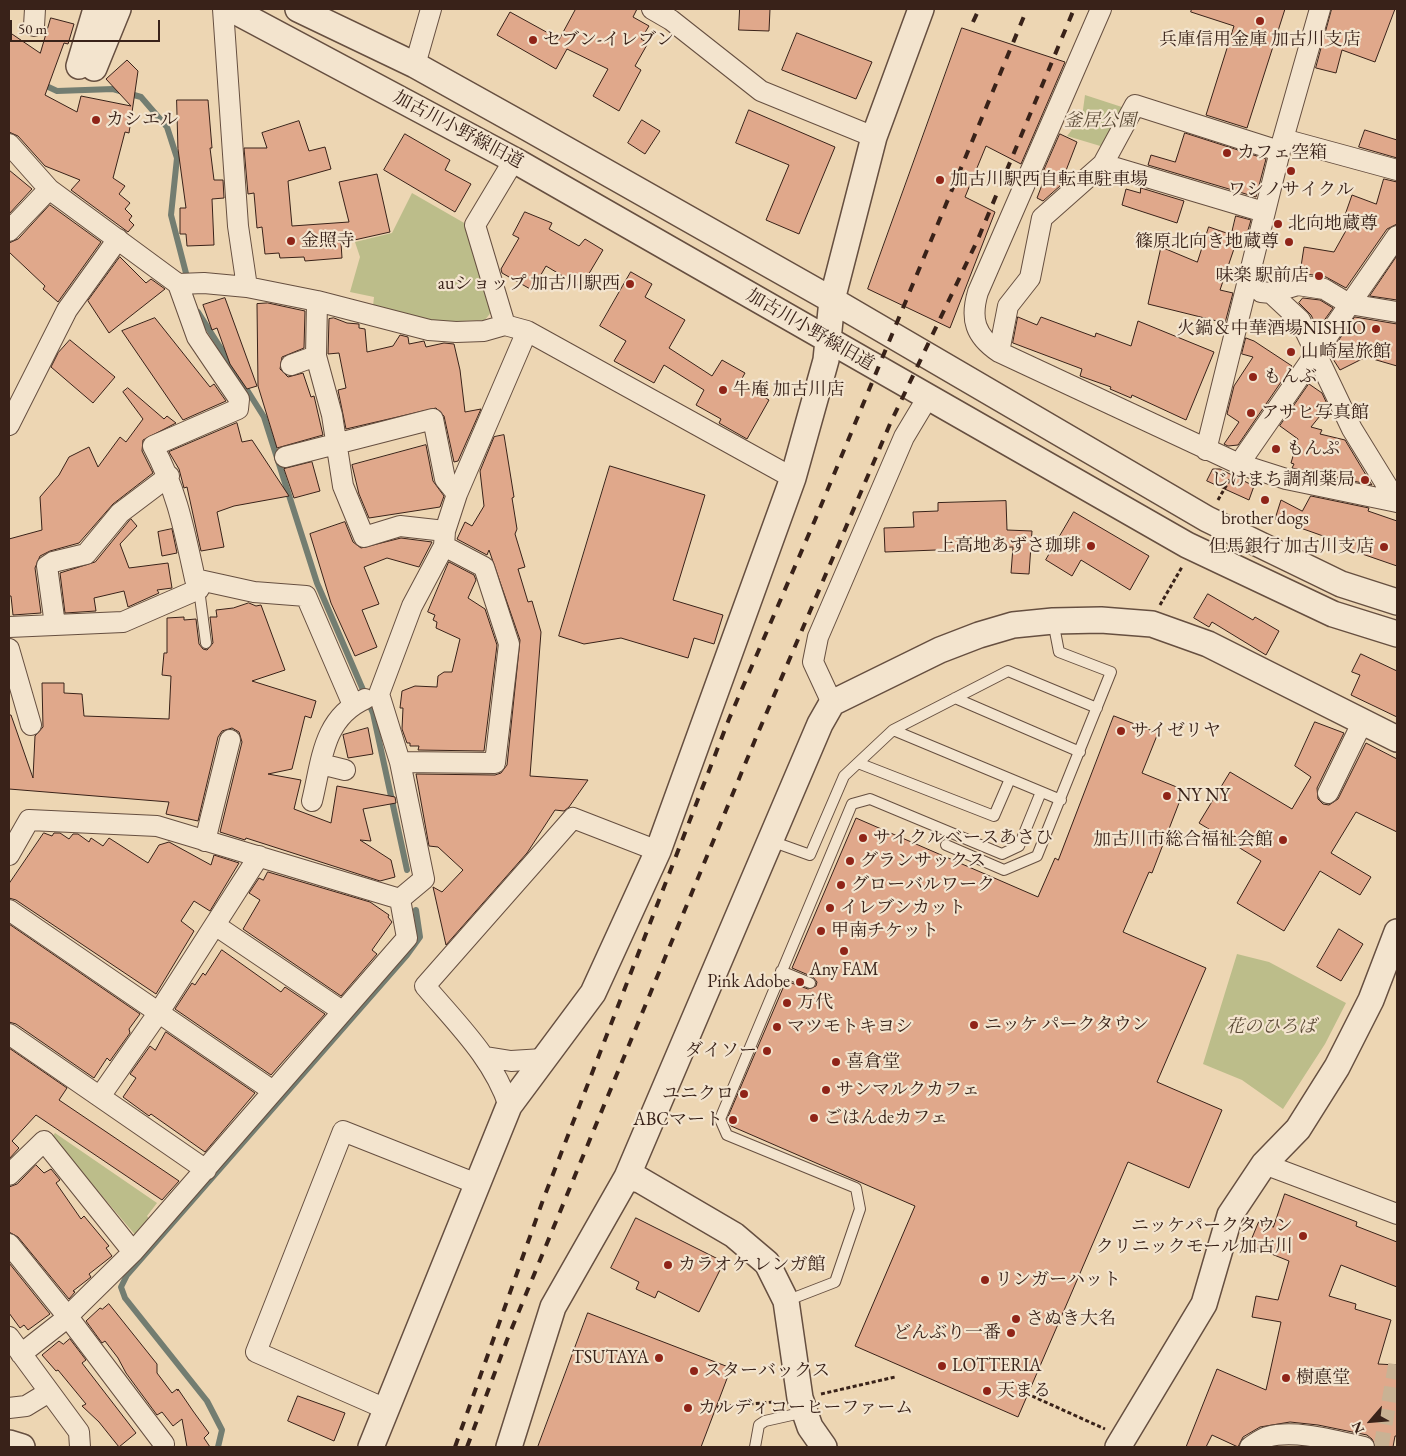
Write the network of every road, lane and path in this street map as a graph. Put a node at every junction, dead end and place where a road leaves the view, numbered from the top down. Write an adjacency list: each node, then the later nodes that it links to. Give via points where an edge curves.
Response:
1 (96, 9): 2 (street, via 86,67)
2 (118, 9)
3 (223, 9): 25 (street, via 238,226)
4 (231, 9): 16 (street, 加古川小野線旧道)
5 (298, 9): 12 (street, 加古川小野線旧道)
6 (431, 9): 12 (street)
7 (652, 9): 11 (street)
8 (921, 9): 13 (street)
9 (1100, 9): 35 (street, via 973,307 983,340)
10 (1320, 9): 15 (street)
11 (673, 14): 13 (street, via 761,91)
12 (415, 65): 28 (street, 加古川小野線旧道)
13 (874, 137): 28 (street)
14 (9, 144): 19 (street)
15 (1281, 145): 17 (street, via 1135,106); 18 (street); 20 (street)
16 (514, 160): 32 (street, via 475,225); 34 (street, 加古川小野線旧道)
17 (1103, 164): 20 (street); 35 (street, via 1042,218 1030,278 1008,306)
18 (1397, 170)
19 (49, 189): 21 (street); 23 (street)
20 (1264, 212): 26 (street)
21 (9, 231)
22 (1397, 236): 30 (street)
23 (118, 239): 24 (street); 40 (street, via 67,310)
24 (178, 284): 25 (street); 45 (street, via 197,337 239,399 238,409 153,446)
25 (247, 287): 29 (street)
26 (1244, 290): 27 (street); 42 (street)
27 (1271, 293): 30 (street, via 1298,285 1324,289); 36 (street, via 1300,320)
28 (832, 300): 34 (street); 52 (street, 加古川小野線旧道, via 1207,518 1341,584)
29 (317, 301): 32 (street, via 429,330 484,331); 37 (street)
30 (1349, 304): 31 (street); 36 (street)
31 (1397, 312)
32 (505, 325): 33 (street)
33 (527, 331): 46 (street); 47 (street)
34 (827, 340): 39 (street, 加古川小野線旧道); 46 (street, via 826,360)
35 (999, 352): 42 (street)
36 (1316, 353): 44 (street); 48 (street, via 1352,429)
37 (316, 356): 38 (street); 41 (street)
38 (291, 365)
39 (928, 397): 57 (street, 加古川小野線旧道, via 1192,547 1333,614); 62 (street, via 904,437 818,637 814,662)
40 (9, 425)
41 (337, 443): 43 (street); 47 (street, via 432,419 445,479); 49 (street, via 343,486 364,537 400,526)
42 (1206, 450): 44 (street)
43 (286, 457)
44 (1239, 464): 48 (street, via 1286,479)
45 (169, 476): 51 (street); 55 (street, via 120,512 86,554 47,566)
46 (793, 478): 83 (street)
47 (457, 494): 49 (street)
48 (1397, 502)
49 (445, 538): 60 (street, via 412,606); 71 (street, via 484,567 509,644 495,764)
50 (1182, 565): 53 (path)
51 (197, 584): 55 (street, via 123,622); 58 (lane); 63 (street, via 306,596)
52 (1397, 602)
53 (1159, 606)
54 (1052, 621): 62 (street, via 979,635 940,650); 64 (lane, via 1060,652 1111,672); 65 (street, via 1152,624 1208,644)
55 (55, 625): 56 (street)
56 (9, 627)
57 (1397, 634)
58 (206, 643)
59 (9, 649): 66 (street)
60 (379, 694): 63 (street); 71 (street)
61 (955, 698): 64 (lane, via 1008,671); 67 (lane); 70 (lane)
62 (832, 703): 80 (street)
63 (353, 705): 73 (street, via 329,731)
64 (1097, 708): 70 (lane)
65 (1362, 722): 69 (street); 77 (street)
66 (31, 725)
67 (893, 730): 72 (lane); 75 (lane)
68 (230, 740): 81 (street)
69 (1397, 740)
70 (1080, 752): 79 (lane)
71 (400, 762): 86 (street, via 424,879)
72 (858, 763): 75 (lane, via 994,816); 80 (lane, via 844,776 810,856)
73 (321, 764): 74 (street); 78 (street)
74 (346, 770)
75 (1010, 779): 76 (lane)
76 (1041, 792): 79 (lane); 90 (lane, via 1019,846 1002,854 870,799 852,804)
77 (1328, 793)
78 (312, 800)
79 (1061, 800): 82 (lane, via 1036,856 1004,870)
80 (770, 840): 103 (street)
81 (205, 841): 84 (street, via 157,826 29,820); 85 (street)
82 (946, 845)
83 (658, 850): 95 (street, via 573,818 425,986); 96 (street, via 593,993)
84 (9, 855)
85 (259, 856): 86 (street); 88 (street)
86 (400, 899): 93 (street, via 407,938)
87 (9, 910): 92 (street)
88 (215, 925): 92 (street); 93 (street)
89 (1397, 932): 100 (street, via 1371,1000 1337,1067 1298,1129)
90 (781, 971): 91 (lane); 108 (lane, via 720,1119 727,1135 856,1188 860,1209 835,1282)
91 (810, 983)
92 (158, 1012): 97 (street); 98 (street)
93 (342, 1012): 97 (street)
94 (9, 1034): 98 (street)
95 (486, 1057): 96 (street, via 511,1061); 99 (street, via 501,1082)
96 (543, 1059): 99 (street)
97 (273, 1091): 101 (street)
98 (101, 1095): 101 (street)
99 (509, 1106): 104 (street)
100 (1264, 1164): 105 (street); 121 (street, via 1230,1215 1204,1304)
101 (206, 1170): 107 (street)
102 (9, 1175): 107 (street, via 44,1141)
103 (627, 1177): 108 (street, via 640,1180 734,1235 767,1263); 126 (street, via 553,1307)
104 (477, 1184): 119 (street); 119 (street, via 343,1131 256,1352)
105 (1397, 1214)
106 (9, 1244): 109 (street)
107 (133, 1252): 109 (street)
108 (786, 1301): 116 (street, via 800,1398)
109 (68, 1317): 111 (street); 120 (street)
110 (9, 1337): 111 (street)
111 (21, 1354): 113 (street)
112 (894, 1377): 116 (path)
113 (49, 1392): 118 (street, via 26,1406); 124 (street, via 79,1432)
114 (1032, 1396): 121 (path)
115 (778, 1401): 117 (path)
116 (808, 1404): 127 (lane, via 759,1425); 128 (street, via 810,1427)
117 (717, 1407)
118 (9, 1408)
119 (386, 1409): 125 (street)
120 (167, 1442)
121 (1121, 1442)
122 (9, 1443): 123 (street)
123 (22, 1447)
124 (80, 1447)
125 (371, 1447)
126 (509, 1447)
127 (755, 1447)
128 (824, 1447)
129 (1250, 1447): 130 (street, via 1267,1437 1291,1436 1315,1437)
130 (1364, 1447)

